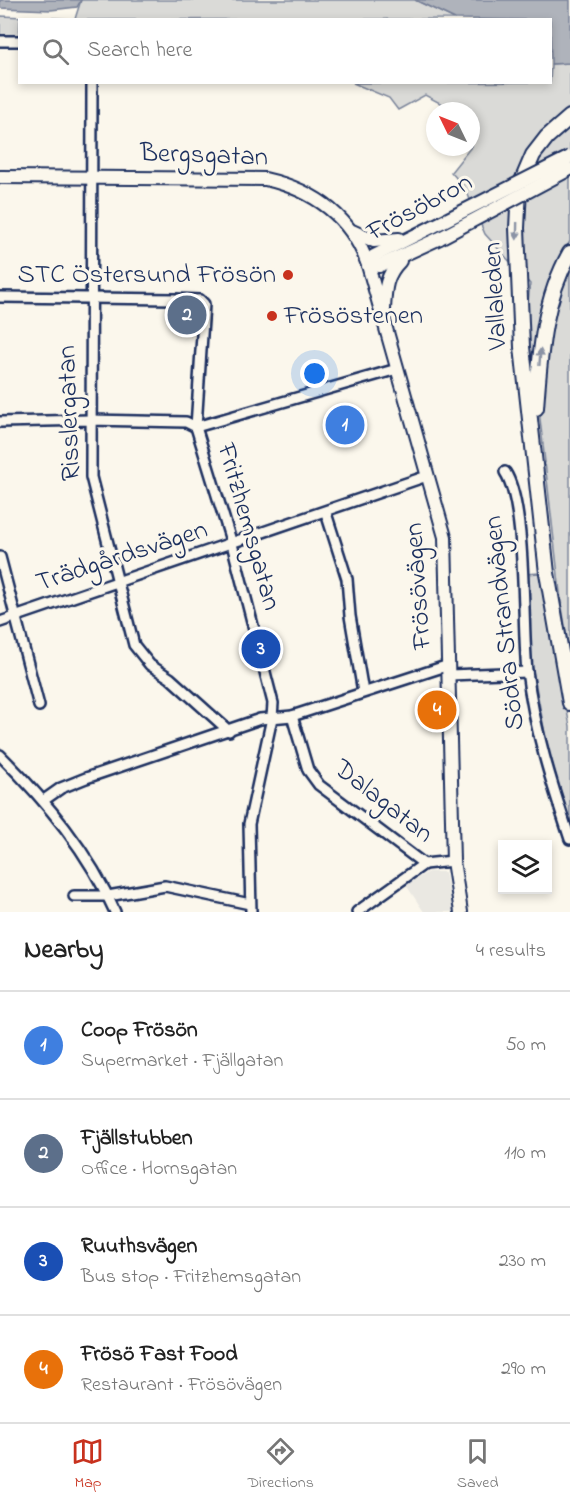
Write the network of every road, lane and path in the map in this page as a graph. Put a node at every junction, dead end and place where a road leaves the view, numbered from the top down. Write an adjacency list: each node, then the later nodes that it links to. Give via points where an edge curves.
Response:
1 (0, 41): 2 (street)
2 (18, 41)
3 (92, 84): 8 (street, Risslergatan)
4 (570, 117): 21 (main road, Vallaleden, one-way to 21, via 533,155 519,188 522,347)
5 (570, 157): 10 (street, Frösöbron, bridge)
6 (570, 169): 11 (street, Frösöbron, bridge)
7 (0, 177): 8 (street, Bergsgatan)
8 (92, 177): 9 (street, Bergsgatan, via 265,179 315,197); 15 (street, Risslergatan)
9 (352, 231): 10 (street, via 374,242); 13 (street, Bergsgatan)
10 (414, 236): 13 (street, Frösöbron, via 374,256)
11 (406, 253): 13 (street, Frösöbron, via 379,266); 16 (street, via 386,279)
12 (570, 253): 21 (main road, Vallaleden, one-way to 12, via 541,340 556,283)
13 (368, 265): 16 (street, Frösövägen)
14 (0, 297): 15 (street)
15 (91, 298): 18 (street, Risslergatan); 20 (street, Fritzhemsgatan, via 204,303)
16 (383, 320): 17 (street, Frösövägen)
17 (397, 369): 20 (street); 23 (street, Frösövägen)
18 (90, 420): 19 (street); 20 (street, via 186,422); 27 (street, Risslergatan, via 91,477)
19 (0, 422)
20 (196, 427): 25 (street, Fritzhemsgatan)
21 (534, 436): 33 (main road, Vallaleden, via 548,573)
22 (505, 472): 31 (street, Södra Strandvägen, via 512,481 521,547)
23 (427, 476): 24 (street, Trädgårdsvägen); 30 (street, Frösövägen, via 445,537)
24 (326, 513): 25 (street, Trädgårdsvägen); 32 (street, via 347,579)
25 (232, 544): 27 (street, Trädgårdsvägen); 36 (street, Fritzhemsgatan, via 273,704)
26 (0, 557): 28 (street)
27 (117, 583): 28 (street, Trädgårdsvägen); 37 (street, Risslergatan, via 134,645 150,665)
28 (16, 617): 29 (street, Trädgårdsvägen); 34 (street)
29 (0, 622)
30 (449, 670): 31 (street); 32 (street); 41 (street, Frösövägen)
31 (527, 672): 40 (street, Södra Strandvägen, via 542,747)
32 (363, 692): 35 (street)
33 (570, 703)
34 (39, 706)
35 (292, 716): 36 (street); 42 (street, Dalagatan, via 308,770 319,785)
36 (272, 718): 37 (street); 45 (street, Fritzhemsgatan, via 249,824)
37 (229, 731): 39 (street, via 86,778)
38 (0, 755): 39 (street)
39 (44, 800): 44 (street)
40 (570, 839)
41 (453, 861): 42 (street, Dalagatan); 48 (street, Frösövägen)
42 (424, 864): 47 (street)
43 (74, 896): 44 (street)
44 (108, 896): 45 (street, via 165,886); 46 (street)
45 (251, 908)
46 (115, 912)
47 (357, 912)
48 (461, 912)

